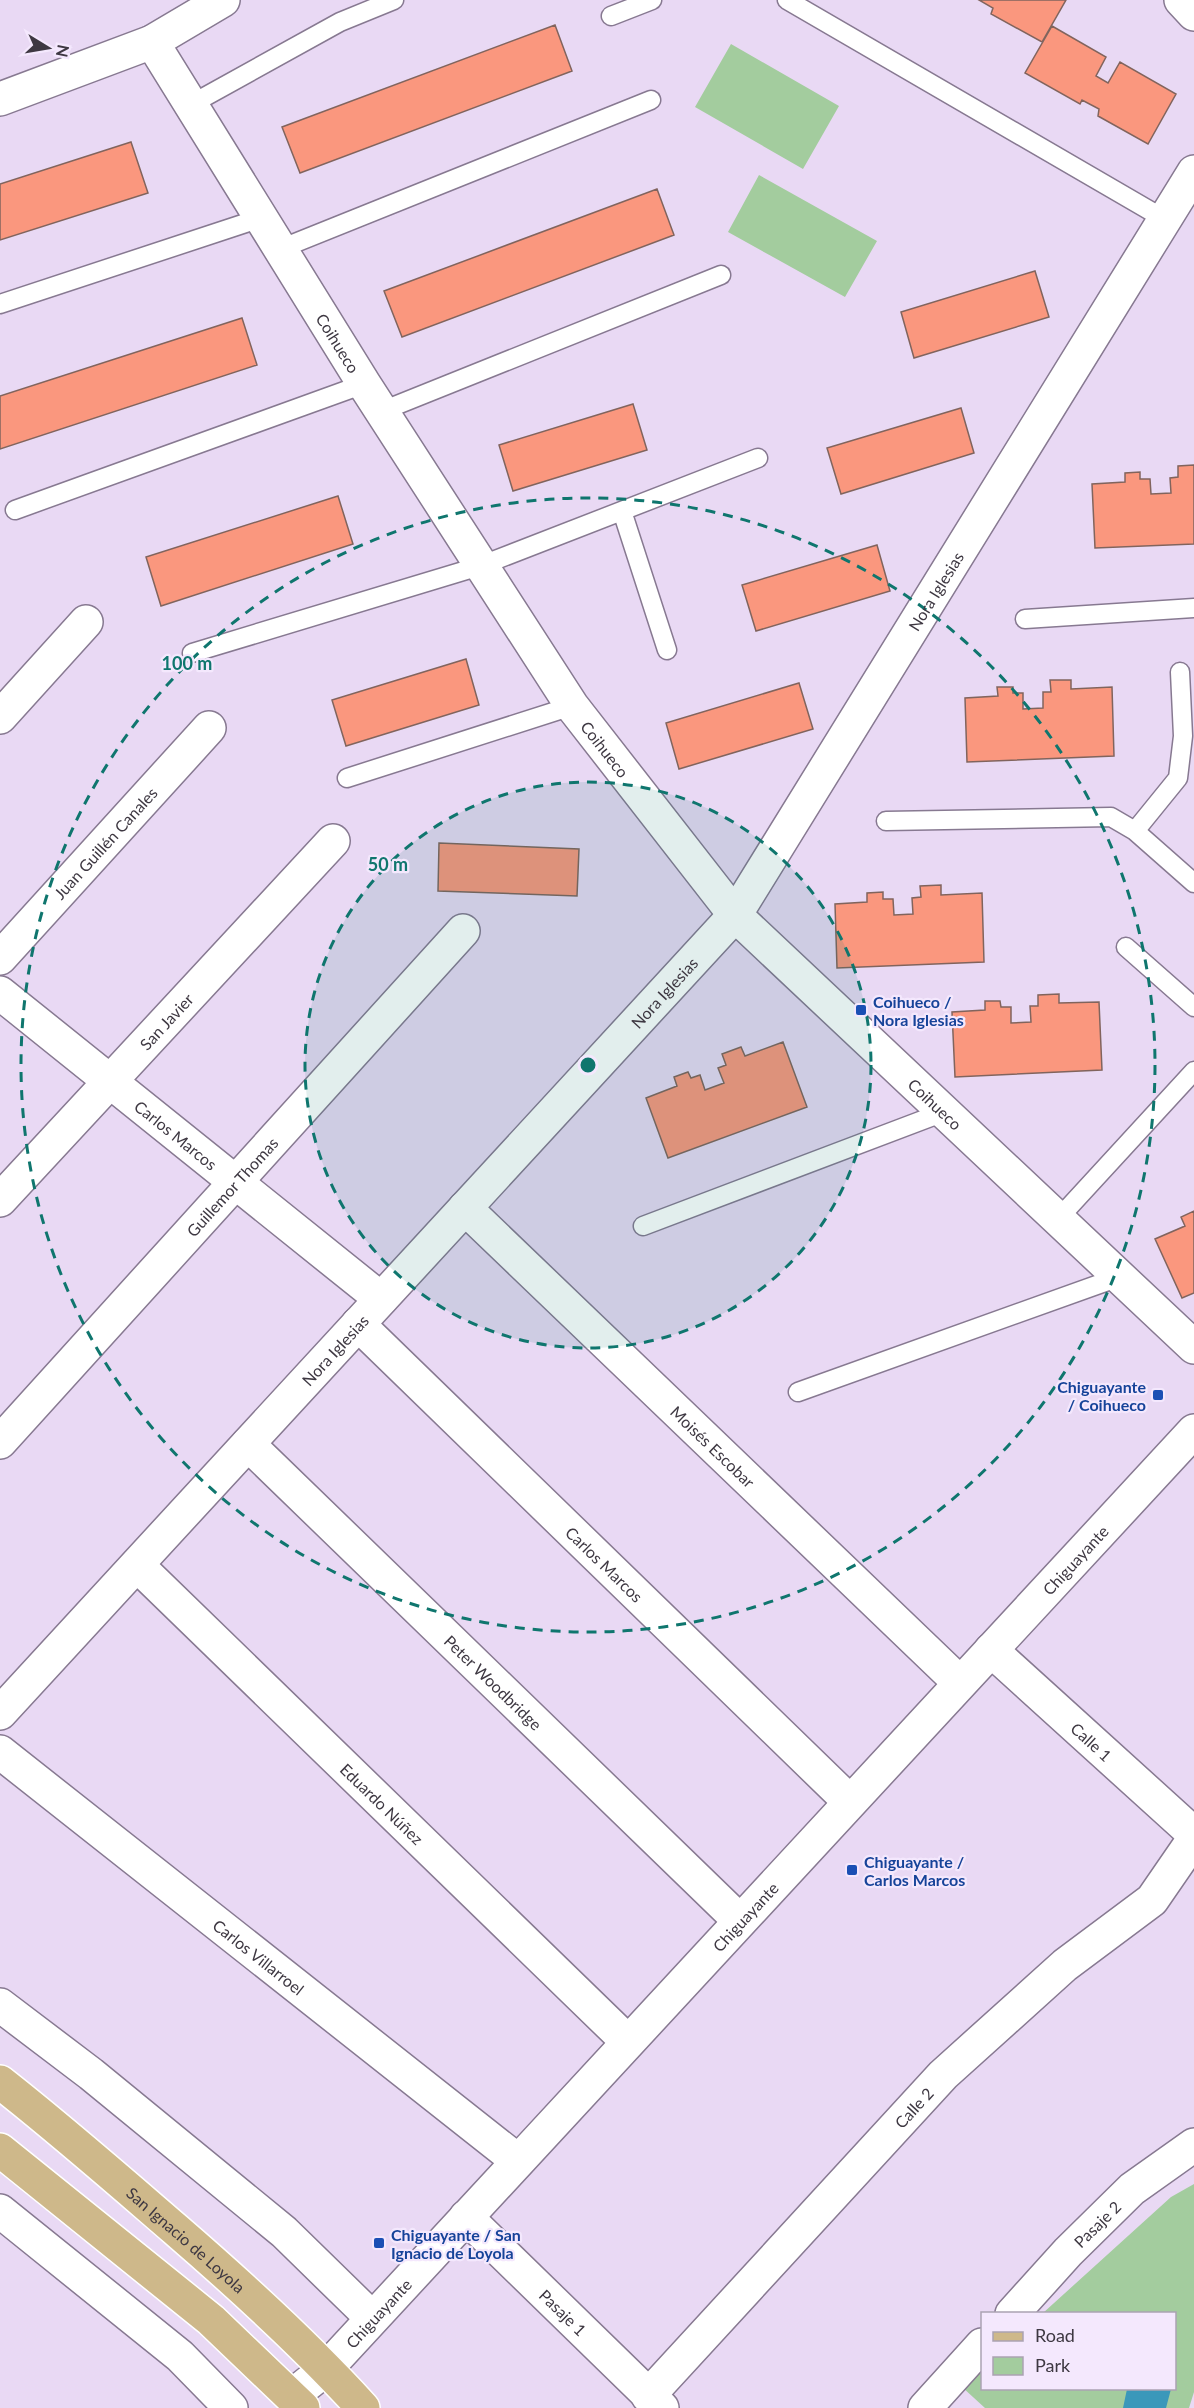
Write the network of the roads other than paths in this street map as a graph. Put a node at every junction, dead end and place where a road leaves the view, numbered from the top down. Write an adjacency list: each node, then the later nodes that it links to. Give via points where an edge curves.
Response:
1 (223, 0): 8 (street)
2 (394, 0): 11 (lane, via 340,22)
3 (652, 0): 7 (lane)
4 (787, 0): 14 (lane)
5 (1181, 0): 6 (street)
6 (1194, 14)
7 (612, 16)
8 (152, 42): 9 (street); 11 (street, Coihueco)
9 (0, 99)
10 (651, 100): 15 (lane)
11 (190, 105): 13 (street, Coihueco)
12 (1194, 172): 14 (street, Nora Iglesias)
13 (261, 218): 15 (street, Coihueco); 17 (lane)
14 (1166, 220): 38 (street, Nora Iglesias)
15 (280, 249): 18 (street, Coihueco)
16 (721, 276): 19 (lane)
17 (0, 304)
18 (363, 384): 19 (street, Coihueco); 21 (lane)
19 (382, 411): 23 (street, Coihueco)
20 (758, 458): 22 (lane)
21 (15, 510)
22 (622, 511): 23 (lane); 27 (lane)
23 (480, 566): 28 (lane); 30 (street, Coihueco)
24 (1194, 608): 25 (lane)
25 (1025, 619)
26 (86, 622): 31 (street)
27 (667, 650)
28 (192, 652)
29 (1180, 672): 35 (lane, via 1183,736 1178,778)
30 (573, 706): 33 (lane); 38 (street, Coihueco)
31 (0, 717)
32 (209, 729): 41 (street, Juan Guillén Canales)
33 (347, 778)
34 (886, 821): 35 (lane, via 1112,817)
35 (1135, 831): 37 (lane)
36 (333, 841): 45 (street, San Javier)
37 (1194, 883)
38 (735, 915): 46 (street, Coihueco); 49 (street, Nora Iglesias)
39 (463, 931): 47 (street, Guillemor Thomas)
40 (1126, 947): 43 (lane)
41 (0, 958)
42 (0, 993): 45 (street, Carlos Marcos)
43 (1194, 1007)
44 (1194, 1071): 50 (lane)
45 (110, 1082): 47 (street, Carlos Marcos); 48 (street, San Javier)
46 (944, 1112): 50 (street, Coihueco); 51 (lane)
47 (235, 1182): 53 (street, Carlos Marcos); 58 (street, Guillemor Thomas)
48 (0, 1200)
49 (465, 1208): 53 (street, Nora Iglesias); 62 (street, Moisés Escobar)
50 (1058, 1219): 52 (street, Coihueco)
51 (643, 1226)
52 (1119, 1277): 55 (street, Coihueco); 56 (lane)
53 (381, 1299): 54 (street, Nora Iglesias)
54 (358, 1324): 59 (street, Nora Iglesias); 65 (street, Carlos Marcos)
55 (1194, 1347)
56 (798, 1392)
57 (1194, 1431): 61 (street, Chiguayante)
58 (0, 1442)
59 (248, 1444): 60 (street, Nora Iglesias); 67 (street, Peter Woodbridge)
60 (136, 1565): 63 (street, Nora Iglesias); 69 (street, Eduardo Núñez)
61 (991, 1650): 62 (street, Chiguayante); 66 (street, Calle 1)
62 (960, 1683): 65 (street, Chiguayante)
63 (0, 1713)
64 (0, 1752): 73 (street, Carlos Villarroel)
65 (850, 1802): 67 (street, Chiguayante)
66 (1194, 1837): 81 (street, Calle 2, via 1152,1900 1065,1965 943,2075)
67 (740, 1921): 69 (street, Chiguayante)
68 (0, 2005): 77 (street, via 284,2232)
69 (628, 2042): 73 (street, Chiguayante)
70 (0, 2082): 79 (main road, San Ignacio de Loyola, via 72,2139 222,2270)
71 (1194, 2145): 76 (street, Pasaje 2, via 1132,2189)
72 (0, 2150): 80 (main road, via 211,2320)
73 (518, 2161): 75 (street, Chiguayante)
74 (0, 2211): 82 (street, via 180,2356)
75 (466, 2217): 77 (street, Chiguayante); 81 (street, Pasaje 1)
76 (1013, 2312)
77 (372, 2318): 79 (street, Chiguayante)
78 (981, 2346): 84 (street)
79 (327, 2368): 80 (street, Chiguayante); 83 (main road, San Ignacio de Loyola)
80 (297, 2402)
81 (655, 2402)
82 (231, 2408)
83 (363, 2408)
84 (925, 2408)

